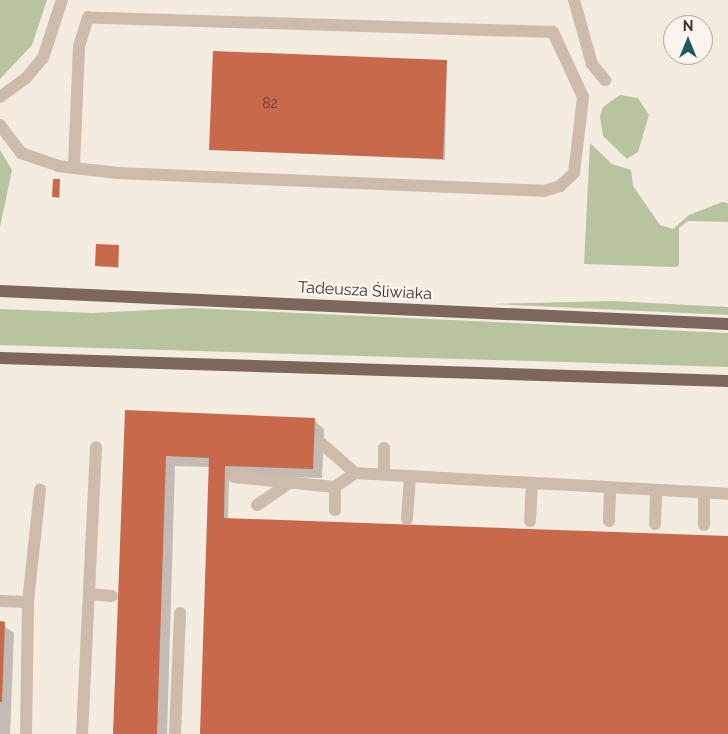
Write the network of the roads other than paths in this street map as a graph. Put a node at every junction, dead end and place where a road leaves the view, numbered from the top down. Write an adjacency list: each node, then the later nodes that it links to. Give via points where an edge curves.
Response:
1 (62, 0): 4 (street, via 42,58 26,78)
2 (574, 0): 3 (street, via 592,64)
3 (605, 80)
4 (0, 97)
5 (0, 125): 6 (street, via 26,156)
6 (74, 168): 6 (street, via 544,191 560,186 574,173 583,97 553,32 88,17 79,47)
7 (0, 291): 8 (main road, Tadeusza Śliwiaka)
8 (728, 324)
9 (0, 358): 10 (main road)
10 (728, 381)
11 (321, 443): 14 (street)
12 (96, 447): 33 (street)
13 (384, 448): 15 (street)
14 (355, 473): 15 (street); 20 (street)
15 (384, 474): 16 (street)
16 (410, 476): 19 (street); 28 (street)
17 (234, 477): 18 (street)
18 (290, 483): 20 (street); 26 (street)
19 (532, 483): 21 (street); 29 (street)
20 (335, 487): 27 (street)
21 (610, 488): 23 (street); 30 (street)
22 (40, 490): 36 (street)
23 (656, 490): 24 (street); 31 (street)
24 (704, 493): 25 (street); 32 (street)
25 (728, 494)
26 (257, 505)
27 (334, 510)
28 (407, 519)
29 (530, 522)
30 (609, 522)
31 (655, 524)
32 (704, 525)
33 (89, 594): 34 (street); 39 (street)
34 (112, 596)
35 (0, 601): 36 (street)
36 (28, 602): 38 (street)
37 (180, 613): 40 (street)
38 (26, 734)
39 (82, 734)
40 (175, 734)

